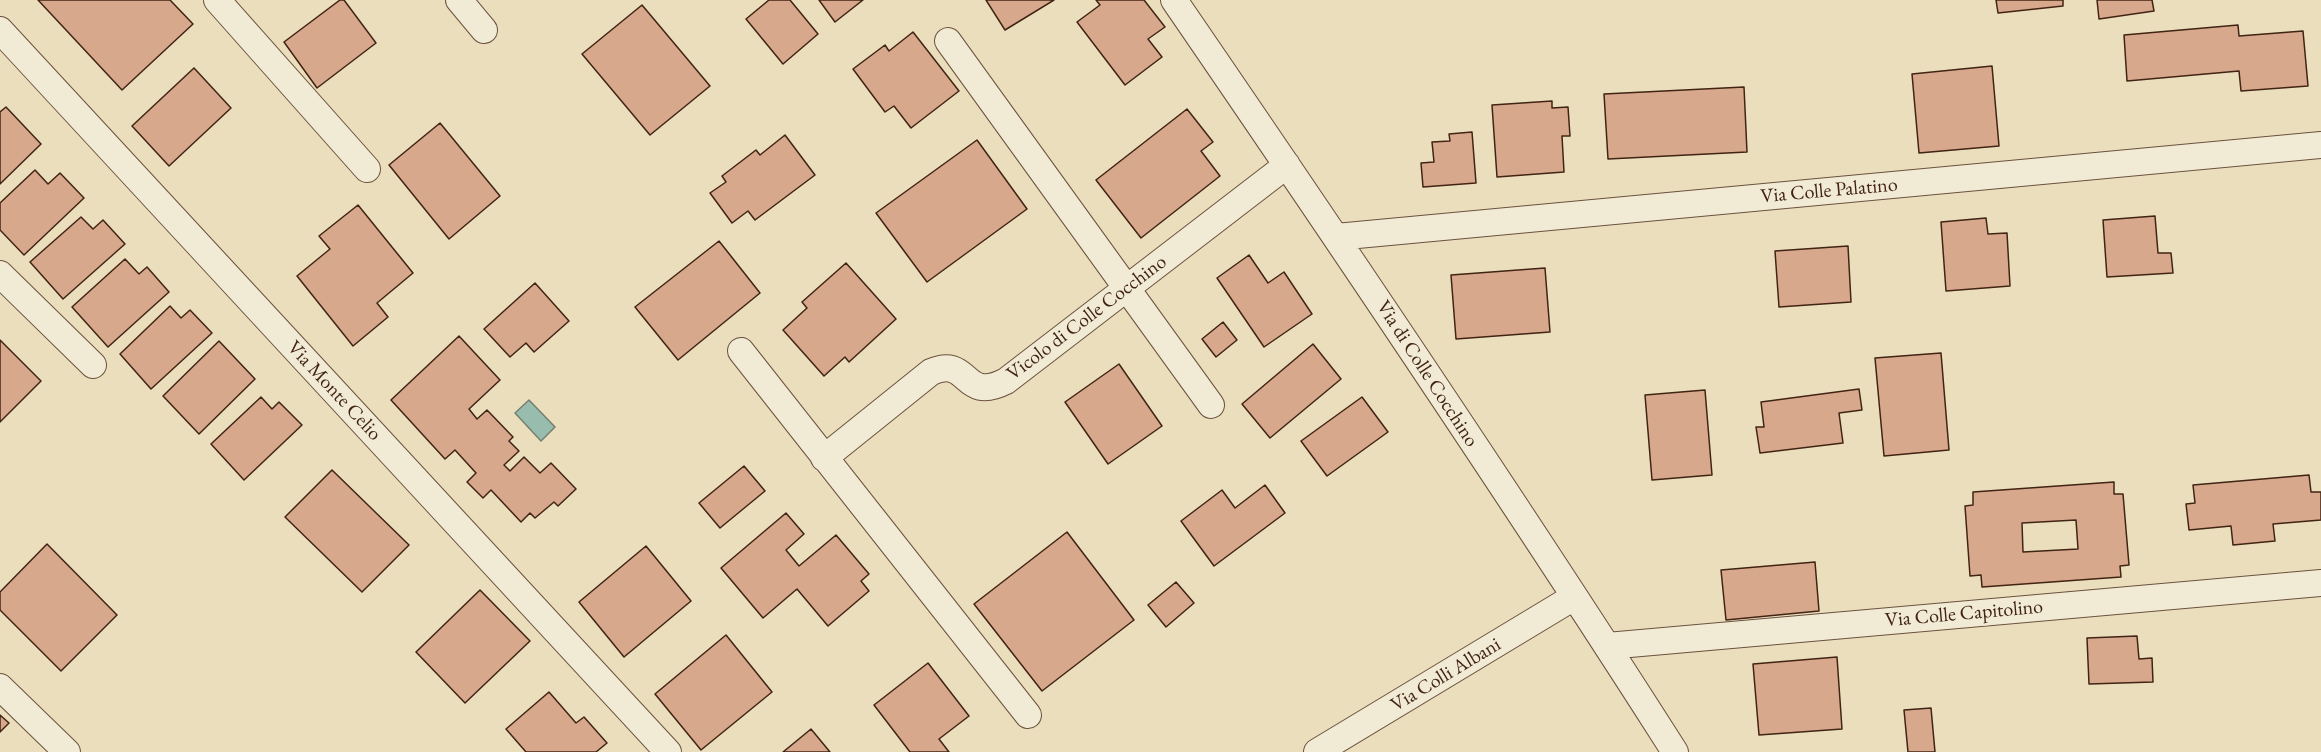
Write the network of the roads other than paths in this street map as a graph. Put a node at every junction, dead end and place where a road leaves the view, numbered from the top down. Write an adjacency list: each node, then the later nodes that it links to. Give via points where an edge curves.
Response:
1 (217, 0): 9 (street)
2 (459, 0): 5 (street)
3 (1174, 0): 8 (street, Via di Colle Cocchino)
4 (0, 30): 23 (street, Via Monte Celio)
5 (484, 30)
6 (948, 41): 12 (street)
7 (2321, 145): 10 (street, Via Colle Palatino)
8 (1287, 165): 10 (street, Via di Colle Cocchino); 12 (street, Vicolo di Colle Cocchino)
9 (367, 169)
10 (1336, 237): 18 (street, Via di Colle Cocchino)
11 (0, 274): 14 (street)
12 (1127, 289): 15 (street); 16 (street, Vicolo di Colle Cocchino, via 995,387 974,385 949,367 931,372)
13 (741, 351): 16 (street)
14 (93, 366)
15 (1211, 405)
16 (824, 458): 21 (street)
17 (2321, 583): 19 (street, Via Colle Capitolino)
18 (1574, 597): 19 (street, Via di Colle Cocchino); 24 (street, Via Colli Albani)
19 (1607, 646): 25 (street, Via di Colle Cocchino)
20 (0, 687): 22 (street)
21 (1028, 715)
22 (66, 752)
23 (668, 752)
24 (1317, 752)
25 (1674, 752)

